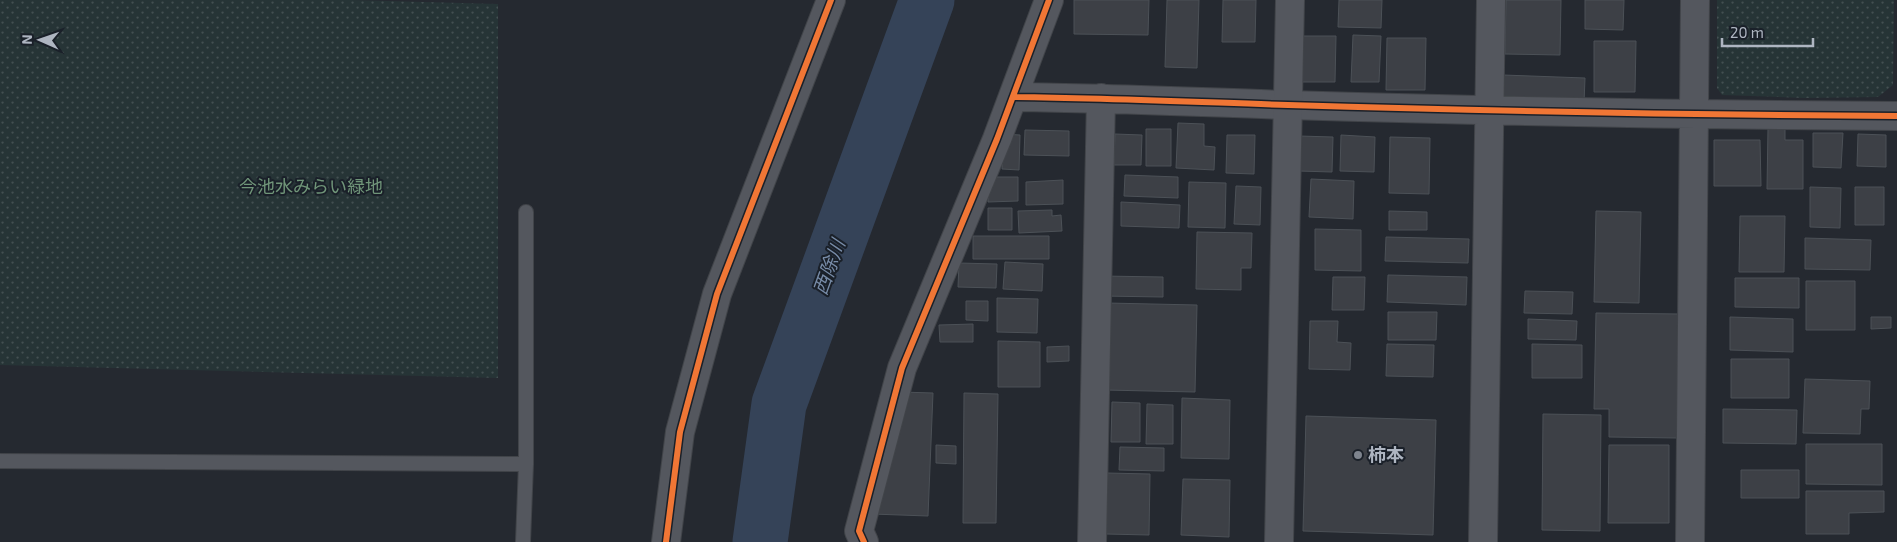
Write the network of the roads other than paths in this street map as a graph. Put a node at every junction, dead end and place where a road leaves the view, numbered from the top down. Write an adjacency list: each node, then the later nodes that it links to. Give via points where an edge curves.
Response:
1 (831, 0): 16 (street, via 717,294 680,432)
2 (1049, 0): 6 (street)
3 (1290, 0): 8 (street)
4 (1491, 0): 9 (street)
5 (1695, 0): 10 (street)
6 (1012, 97): 7 (street); 17 (street, via 998,139 902,368 859,531)
7 (1101, 98): 8 (street); 18 (street)
8 (1287, 105): 9 (street); 19 (street)
9 (1489, 109): 10 (street); 20 (street)
10 (1693, 115): 11 (street); 21 (street)
11 (1897, 116)
12 (526, 212): 14 (lane)
13 (0, 461): 14 (lane)
14 (526, 464): 15 (lane)
15 (523, 542)
16 (666, 542)
17 (864, 542)
18 (1092, 542)
19 (1278, 542)
20 (1483, 542)
21 (1690, 542)

